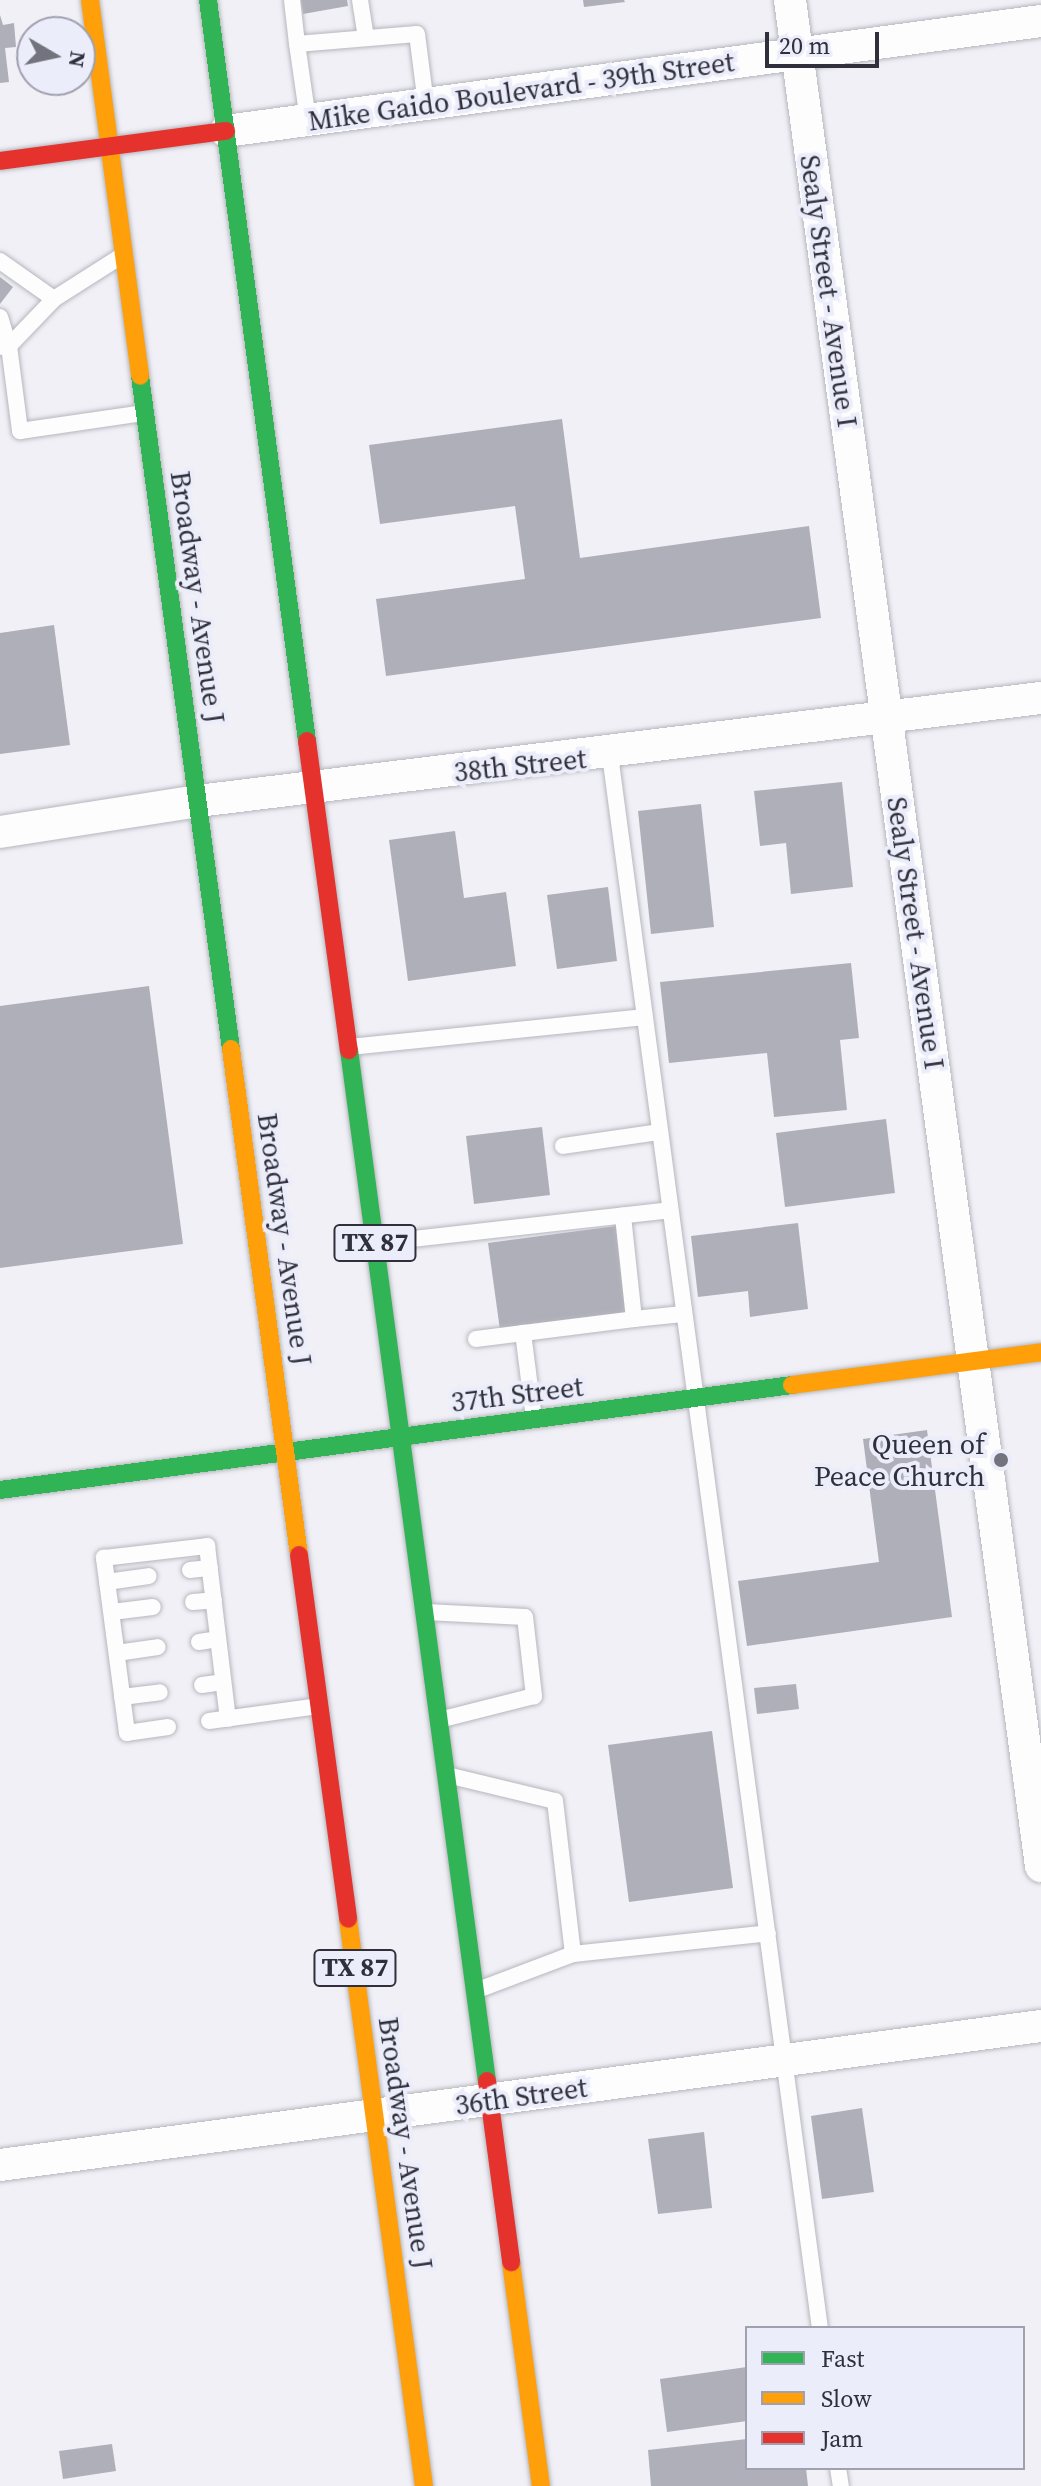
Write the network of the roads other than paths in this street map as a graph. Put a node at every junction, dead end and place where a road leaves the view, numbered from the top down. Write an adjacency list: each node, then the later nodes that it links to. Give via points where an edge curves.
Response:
1 (90, 0): 13 (main road, Broadway - Avenue J / TX 87)
2 (208, 0): 12 (main road, TX 87)
3 (360, 0): 7 (lane)
4 (790, 0): 9 (street, Sealy Street - Avenue I)
5 (295, 3): 8 (lane)
6 (1041, 21): 9 (street, Mike Gaido Boulevard - 39th Street)
7 (366, 38): 8 (lane); 10 (lane, via 417,34)
8 (297, 44): 11 (lane)
9 (797, 54): 10 (street, Mike Gaido Boulevard - 39th Street); 22 (street, Sealy Street - Avenue I)
10 (426, 104): 11 (street, Mike Gaido Boulevard - 39th Street)
11 (308, 120): 12 (street, Mike Gaido Boulevard - 39th Street)
12 (226, 131): 13 (main road, Mike Gaido Boulevard - 39th Street); 24 (main road, TX 87)
13 (109, 146): 14 (main road, Mike Gaido Boulevard - 39th Street); 15 (main road, Broadway - Avenue J / TX 87)
14 (0, 161)
15 (124, 254): 17 (lane); 20 (main road, Broadway - Avenue J / TX 87)
16 (0, 261): 17 (lane)
17 (54, 299): 19 (lane)
18 (0, 317): 19 (lane)
19 (4, 347): 20 (lane, via 20,431)
20 (145, 412): 25 (main road, Broadway - Avenue J / TX 87)
21 (1041, 698): 22 (street, 38th Street)
22 (887, 719): 23 (street, 38th Street); 39 (street, Sealy Street - Avenue I)
23 (610, 755): 24 (street, 38th Street); 27 (lane)
24 (313, 786): 25 (street, 38th Street); 28 (main road, TX 87)
25 (198, 801): 26 (street, 38th Street); 43 (main road, Broadway - Avenue J / TX 87)
26 (0, 832)
27 (644, 1017): 28 (lane); 29 (lane)
28 (349, 1047): 33 (main road, TX 87)
29 (659, 1132): 30 (lane); 31 (lane)
30 (563, 1146)
31 (670, 1210): 32 (lane); 34 (lane)
32 (623, 1216): 33 (lane); 35 (lane)
33 (375, 1244): 42 (main road, TX 87)
34 (683, 1314): 35 (lane); 40 (lane)
35 (634, 1319): 36 (lane)
36 (523, 1333): 37 (lane); 41 (lane)
37 (476, 1339)
38 (1041, 1352): 39 (main road, 37th Street)
39 (974, 1361): 40 (main road, 37th Street); 68 (street, Sealy Street - Avenue I)
40 (695, 1400): 41 (main road, 37th Street); 69 (lane)
41 (534, 1420): 42 (main road, 37th Street)
42 (401, 1436): 43 (main road, 37th Street); 53 (main road, TX 87)
43 (286, 1450): 44 (main road, 37th Street); 62 (main road, Broadway - Avenue J / TX 87)
44 (0, 1490)
45 (210, 1568): 46 (lane); 48 (lane, via 207,1546 104,1558); 49 (lane)
46 (190, 1570)
47 (149, 1576): 48 (lane)
48 (107, 1582): 52 (lane)
49 (214, 1600): 50 (lane); 54 (lane)
50 (193, 1602)
51 (153, 1607): 52 (lane)
52 (112, 1612): 57 (lane)
53 (424, 1612): 64 (main road, TX 87); 64 (lane, via 525,1617 534,1696)
54 (218, 1639): 55 (lane); 58 (lane)
55 (199, 1642)
56 (158, 1647): 57 (lane)
57 (117, 1653): 61 (lane)
58 (223, 1682): 59 (lane); 63 (lane)
59 (202, 1685)
60 (160, 1692): 61 (lane)
61 (122, 1697): 66 (lane, via 127,1733)
62 (320, 1706): 63 (lane); 75 (main road, Broadway - Avenue J / TX 87)
63 (228, 1719): 65 (lane)
64 (439, 1720): 67 (main road, TX 87)
65 (209, 1721)
66 (168, 1727)
67 (446, 1775): 70 (lane, via 555,1801); 71 (main road, TX 87)
68 (1041, 1866)
69 (768, 1933): 70 (lane); 73 (lane)
70 (573, 1954): 71 (lane)
71 (475, 1991): 74 (main road, TX 87)
72 (1041, 2026): 73 (street, 36th Street)
73 (785, 2061): 74 (street, 36th Street); 77 (lane)
74 (490, 2100): 75 (street, 36th Street); 79 (main road, TX 87)
75 (374, 2116): 76 (street, 36th Street); 78 (main road, Broadway - Avenue J / TX 87)
76 (0, 2165)
77 (820, 2326)
78 (424, 2486)
79 (541, 2486)

